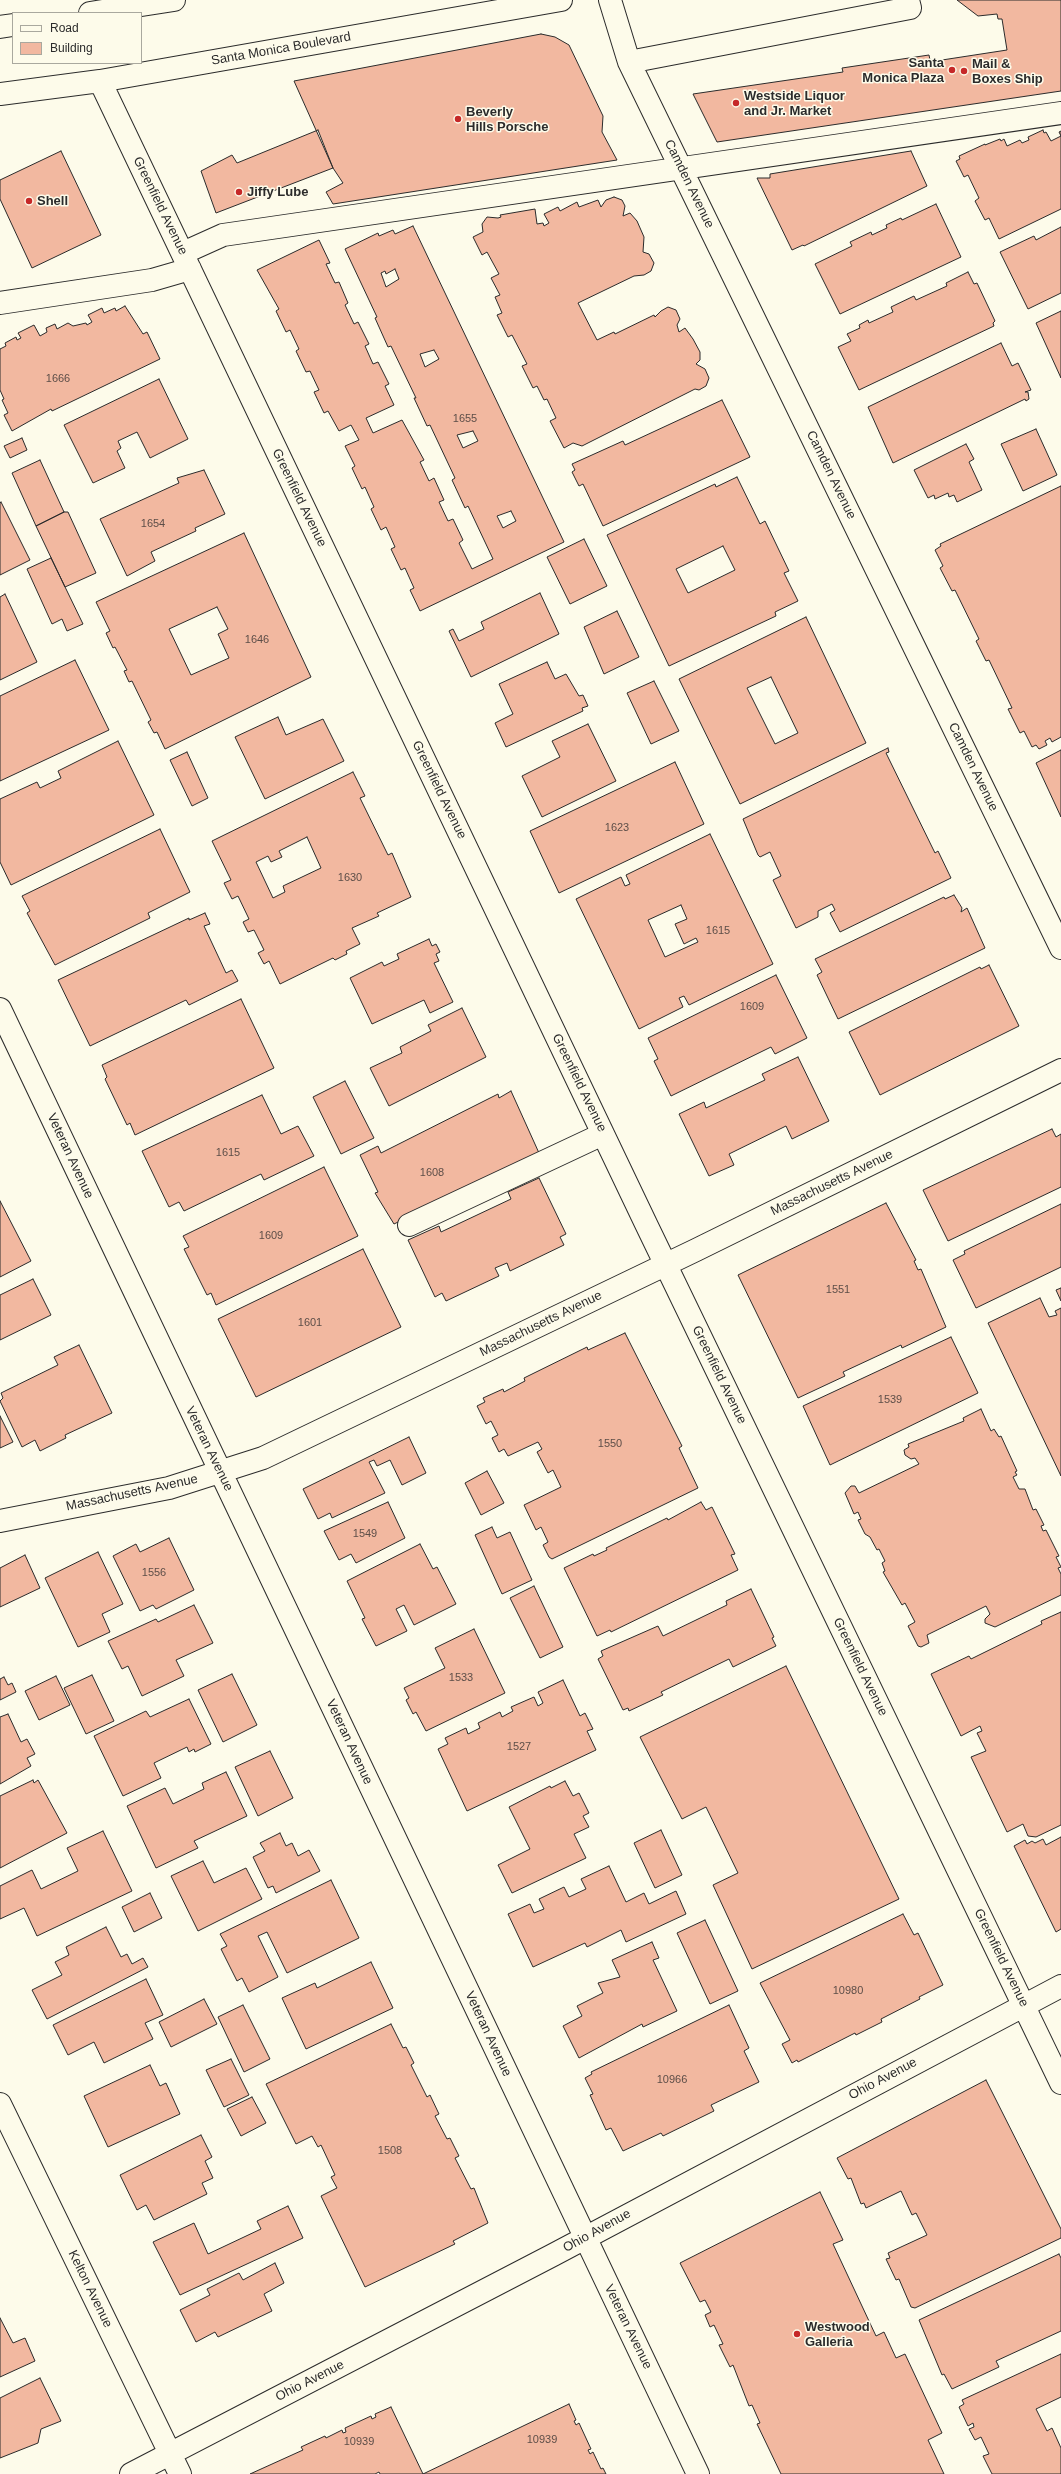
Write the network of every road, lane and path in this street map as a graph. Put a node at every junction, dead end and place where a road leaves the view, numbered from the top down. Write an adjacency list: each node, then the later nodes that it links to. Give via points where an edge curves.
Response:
1 (174, 0): 5 (street)
2 (561, 0): 9 (street, Santa Monica Boulevard)
3 (610, 0): 8 (street, Camden Avenue)
4 (908, 0): 8 (street, via 910,8)
5 (96, 12)
6 (12, 25): 7 (street)
7 (0, 27)
8 (629, 62): 12 (street, Camden Avenue)
9 (100, 81): 10 (street, Santa Monica Boulevard); 13 (street, Greenfield Avenue)
10 (0, 94)
11 (1061, 113): 12 (street)
12 (681, 167): 13 (street, via 223,235); 15 (street, Camden Avenue)
13 (187, 261): 14 (street, via 152,280); 18 (street, Greenfield Avenue)
14 (0, 303)
15 (1061, 948)
16 (0, 1009): 21 (street, Veteran Avenue)
17 (1061, 1070): 20 (street, Massachusetts Avenue)
18 (604, 1134): 19 (street); 20 (street, Greenfield Avenue)
19 (409, 1225)
20 (666, 1265): 21 (street, Massachusetts Avenue, via 263,1458); 24 (street, Greenfield Avenue)
21 (221, 1473): 22 (street, Massachusetts Avenue, via 169,1488); 27 (street, Veteran Avenue)
22 (0, 1521)
23 (1061, 1986): 24 (street, Ohio Avenue)
24 (1024, 2005): 25 (street, Greenfield Avenue); 27 (street, Ohio Avenue)
25 (1061, 2083)
26 (0, 2104): 28 (street, Kelton Avenue)
27 (585, 2237): 28 (street, Ohio Avenue); 31 (street, Veteran Avenue)
28 (170, 2453): 29 (street, Ohio Avenue); 30 (street, Kelton Avenue)
29 (131, 2474)
30 (180, 2474)
31 (698, 2474)

